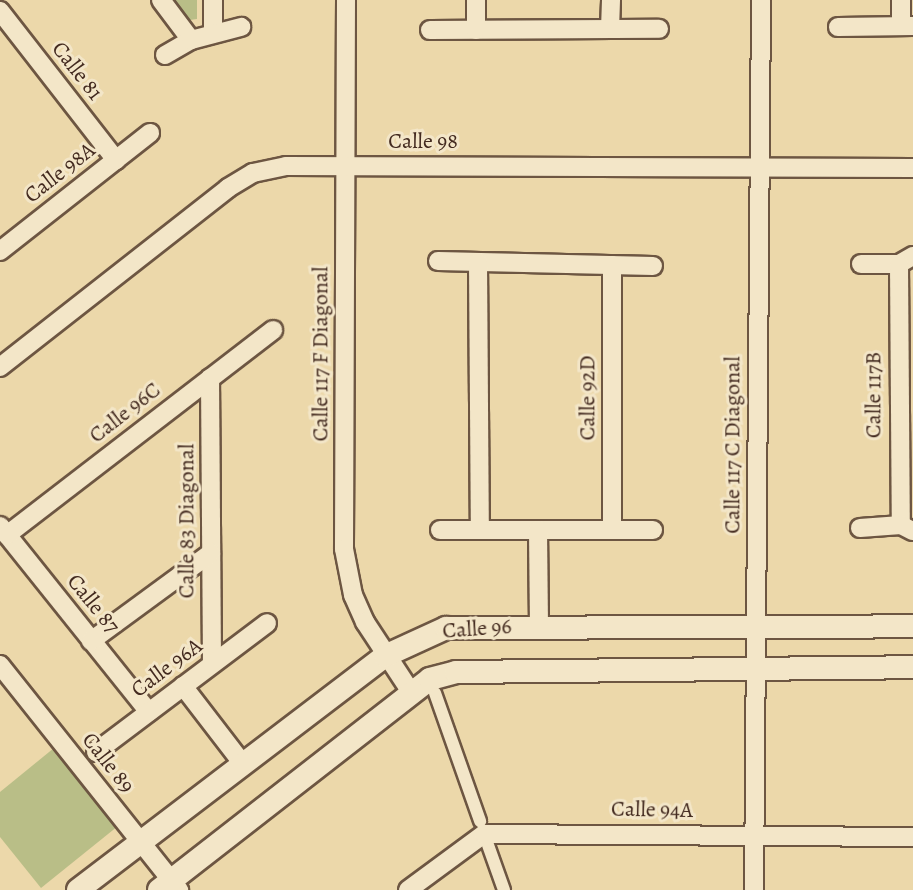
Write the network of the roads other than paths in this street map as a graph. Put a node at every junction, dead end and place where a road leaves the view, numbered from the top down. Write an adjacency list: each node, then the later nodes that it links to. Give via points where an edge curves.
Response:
1 (161, 0): 17 (street)
2 (213, 0): 16 (street)
3 (346, 0): 21 (street, Calle 117 F Diagonal)
4 (476, 0): 15 (street)
5 (611, 0): 12 (street)
6 (761, 0): 22 (street, Calle 117 C Diagonal)
7 (901, 0): 9 (street)
8 (0, 11): 20 (street, Calle 81)
9 (907, 26): 11 (street)
10 (241, 27): 16 (street)
11 (838, 27)
12 (610, 29): 13 (street); 15 (street)
13 (659, 29)
14 (430, 30): 15 (street)
15 (476, 30)
16 (213, 32): 17 (street)
17 (191, 40): 18 (street)
18 (165, 55)
19 (150, 133): 20 (street, Calle 98A)
20 (116, 160): 24 (street, Calle 98A)
21 (346, 166): 22 (street, Calle 98); 32 (street, Calle 98, via 286,166 253,173); 48 (street, Calle 117 F Diagonal, via 344,549 353,595)
22 (760, 167): 23 (street, Calle 98); 45 (street, Calle 117 C Diagonal)
23 (913, 168)
24 (3, 242)
25 (906, 260): 28 (street); 35 (street, Calle 117B)
26 (438, 261): 27 (street)
27 (478, 262): 29 (street); 38 (street)
28 (861, 264)
29 (612, 265): 30 (street); 40 (street, Calle 92D)
30 (653, 266)
31 (273, 330): 33 (street, Calle 96C)
32 (0, 367)
33 (210, 378): 36 (street, Calle 96C); 42 (street, Calle 83 Diagonal)
34 (860, 528): 35 (street)
35 (907, 528)
36 (4, 530): 47 (street, Calle 87)
37 (440, 530): 38 (street)
38 (480, 530): 39 (street)
39 (538, 530): 40 (street); 44 (street)
40 (612, 530): 41 (street)
41 (653, 530)
42 (211, 553): 47 (street); 49 (street, Calle 83 Diagonal)
43 (267, 623): 49 (street, Calle 96A)
44 (539, 625): 45 (street, Calle 96); 48 (street, Calle 96, via 446,628)
45 (756, 625): 46 (street, Calle 96); 52 (street, Calle 117 C Diagonal)
46 (913, 626)
47 (91, 641): 56 (street, Calle 87)
48 (385, 656): 54 (street, Calle 117 F Diagonal); 58 (street, Calle 96)
49 (212, 664): 53 (street, Calle 96A)
50 (0, 665): 62 (street, Calle 89)
51 (913, 667): 52 (street, Calle 96)
52 (755, 670): 54 (street, Calle 96, via 456,672 430,679); 60 (street, Calle 117 C Diagonal)
53 (183, 686): 56 (street, Calle 96A); 58 (street)
54 (411, 692): 64 (street, Calle 96)
55 (435, 693): 59 (street)
56 (149, 712): 57 (street, Calle 96A)
57 (96, 752)
58 (243, 764): 62 (street, Calle 96)
59 (480, 821)
60 (753, 836): 61 (street, Calle 94A); 66 (street, Calle 94A, via 484,834); 68 (street, Calle 117 C Diagonal)
61 (913, 837)
62 (140, 842): 64 (street, Calle 89); 65 (street, Calle 96)
63 (488, 845): 67 (street)
64 (170, 887)
65 (78, 890)
66 (408, 890)
67 (504, 890)
68 (754, 890)

